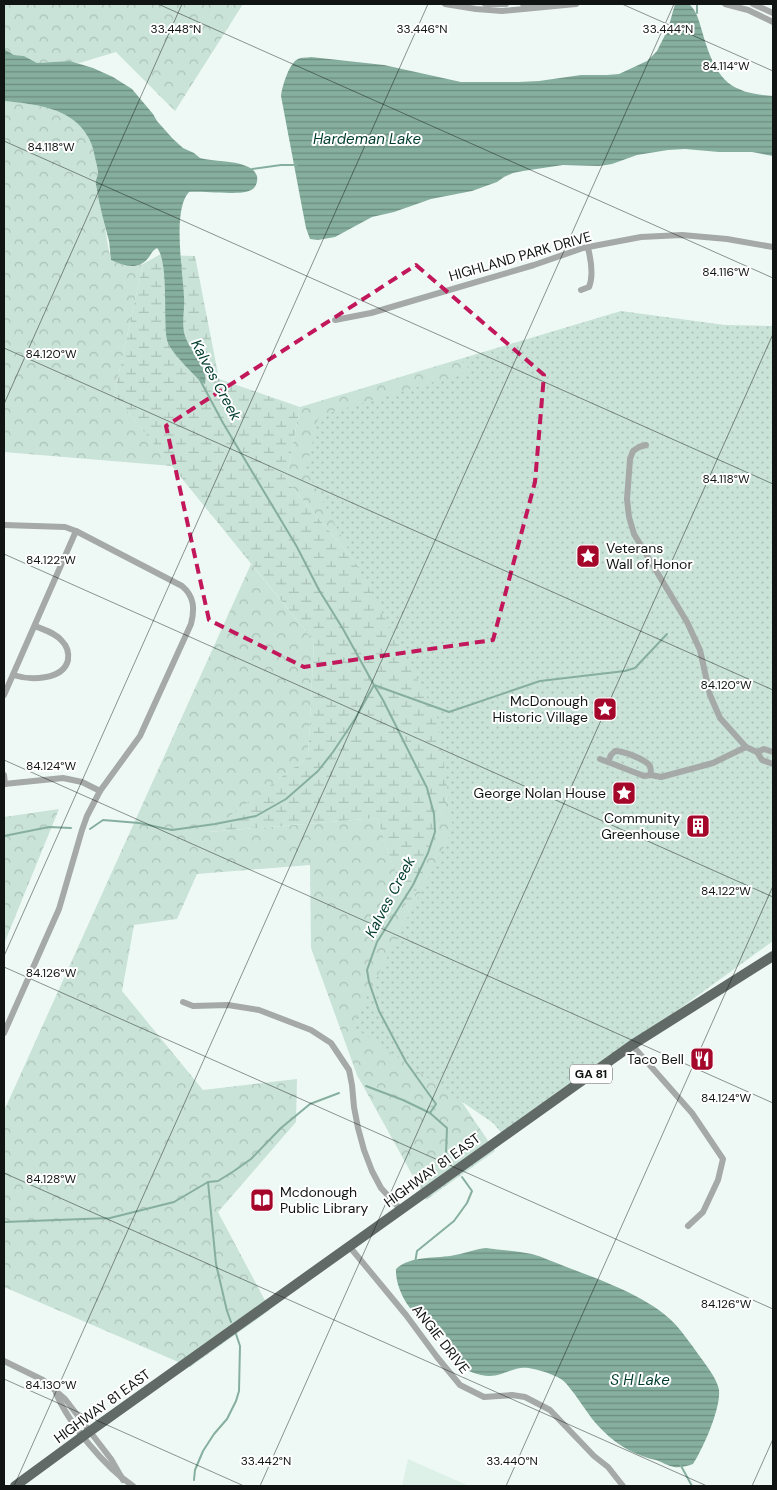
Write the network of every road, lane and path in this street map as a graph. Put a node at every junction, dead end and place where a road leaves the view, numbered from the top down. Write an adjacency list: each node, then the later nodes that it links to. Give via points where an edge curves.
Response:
1 (445, 4): 8 (street)
2 (506, 4): 8 (street)
3 (523, 4): 4 (street)
4 (547, 4)
5 (576, 4): 8 (street, via 507,11)
6 (725, 4): 10 (street)
7 (753, 4): 9 (street)
8 (487, 5)
9 (773, 13)
10 (773, 22)
11 (773, 246): 12 (street, HIGHLAND PARK DRIVE, via 682,235 641,237)
12 (588, 248): 13 (street, via 592,280 589,287); 14 (street, HIGHLAND PARK DRIVE, via 371,313)
13 (581, 290)
14 (335, 320)
15 (646, 445): 21 (street, via 633,451 630,458 627,499 634,534 687,622 700,650 710,695 720,718)
16 (4, 525): 17 (street)
17 (76, 531): 18 (street); 30 (street, via 182,586 194,607 192,624 140,736)
18 (35, 626): 19 (street); 19 (street, via 62,641 67,650 66,664 61,671 49,676 28,679)
19 (13, 675): 20 (street)
20 (4, 695)
21 (746, 746): 22 (street); 28 (street, via 713,763 661,777)
22 (757, 752): 23 (street, via 764,749); 26 (street, via 762,760)
23 (773, 752)
24 (600, 759): 25 (street)
25 (608, 762): 28 (street, via 644,776); 28 (street, via 611,754 620,751 643,760)
26 (773, 764)
27 (4, 775): 29 (street)
28 (652, 775)
29 (4, 784): 30 (street, via 63,778 82,782)
30 (100, 791): 33 (street, via 82,830 59,909)
31 (773, 956): 34 (main road, HIGHWAY 81 EAST / GA 81)
32 (183, 1002): 35 (street, via 193,1006 228,1005 259,1010 311,1030 331,1043 349,1070 358,1128 372,1171 381,1188)
33 (4, 1033)
34 (632, 1045): 35 (main road, HIGHWAY 81 EAST / GA 81); 36 (street, via 692,1113 723,1159 718,1180 703,1212)
35 (401, 1210): 37 (main road, HIGHWAY 81 EAST / GA 81)
36 (688, 1226)
37 (348, 1246): 39 (main road, HIGHWAY 81 EAST / GA 81); 42 (street, ANGIE DRIVE, via 460,1385 484,1397 525,1397 550,1410)
38 (4, 1361): 39 (street, via 43,1380)
39 (86, 1434): 40 (main road, HIGHWAY 81 EAST / GA 81); 41 (street, via 99,1456)
40 (16, 1486)
41 (133, 1486)
42 (623, 1486)

